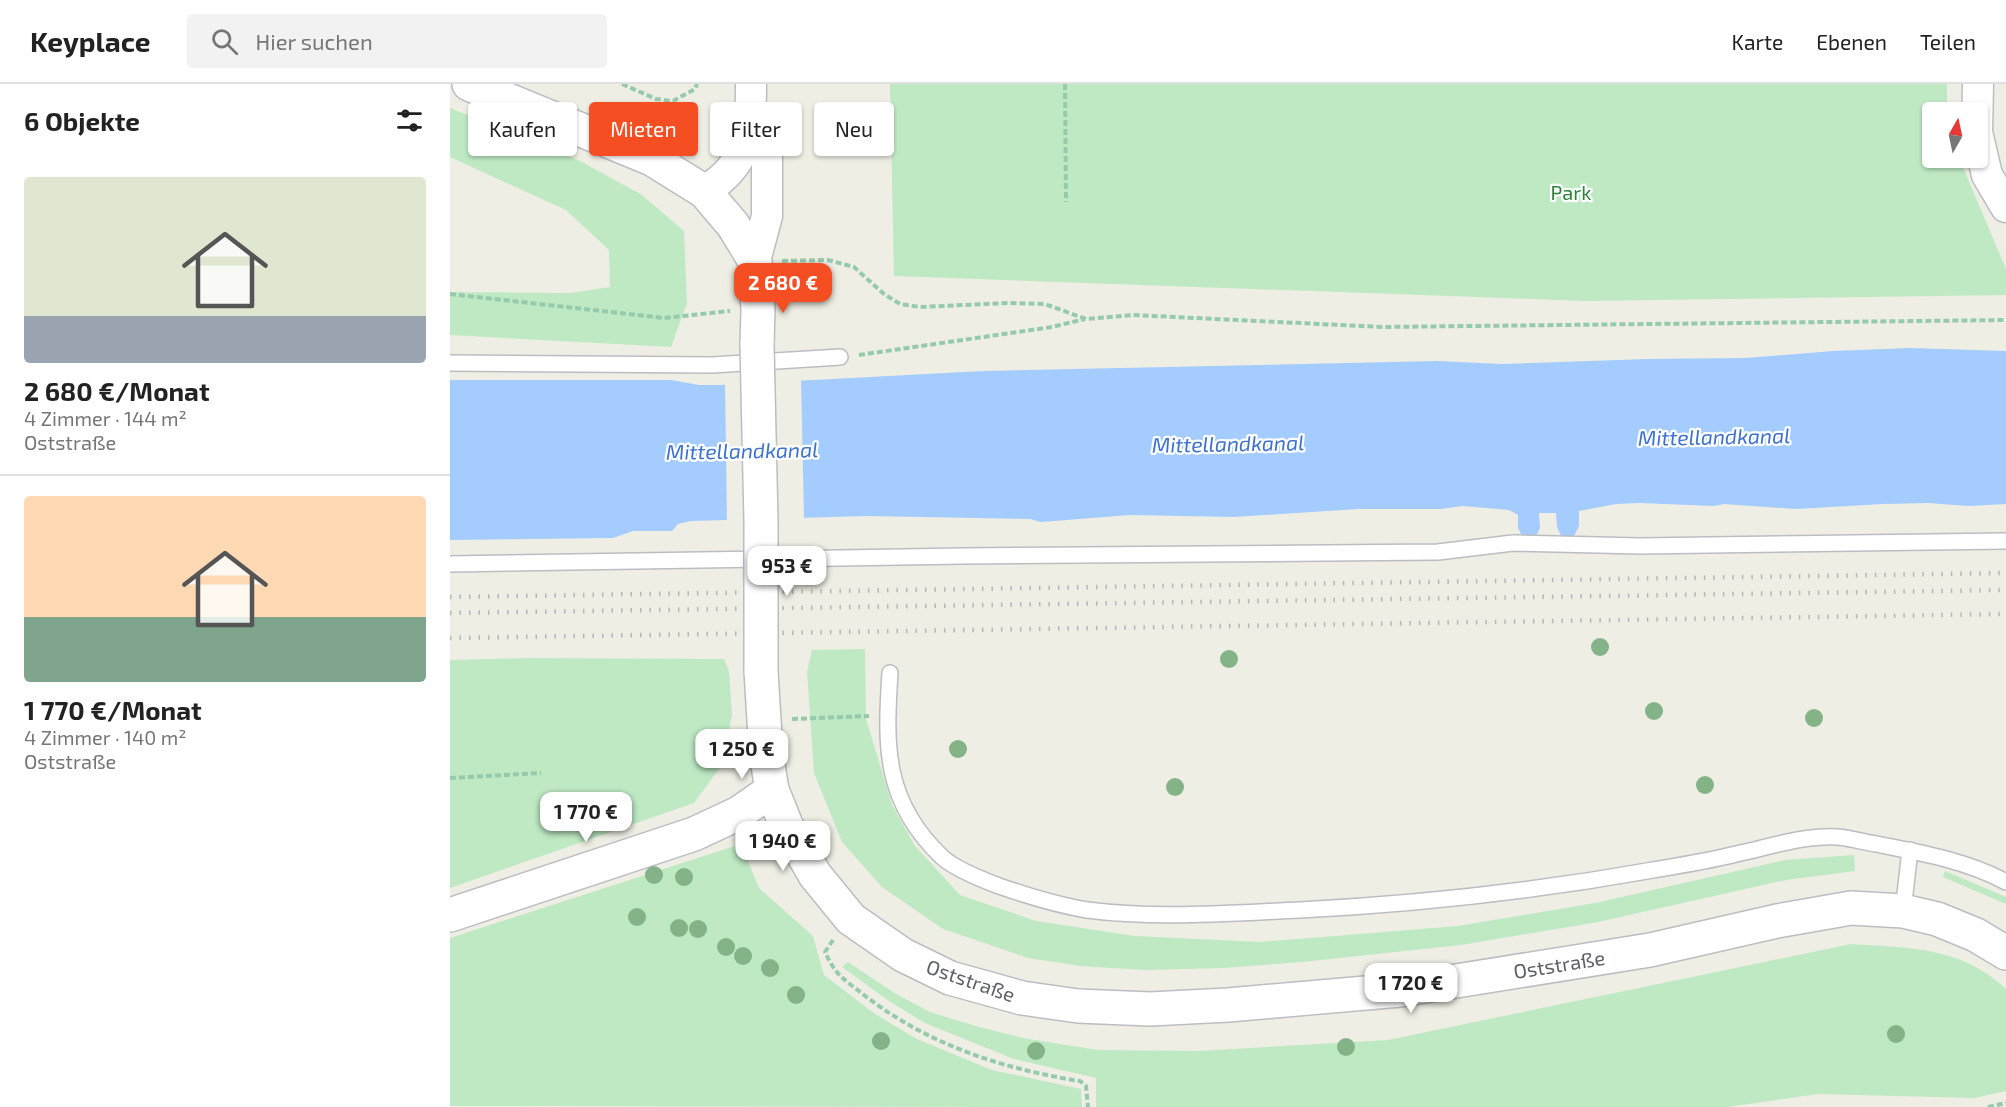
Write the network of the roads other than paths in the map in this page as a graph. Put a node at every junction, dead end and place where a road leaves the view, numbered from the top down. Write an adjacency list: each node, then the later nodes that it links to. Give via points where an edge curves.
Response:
1 (469, 84): 4 (street, Oststraße, via 652,159)
2 (1978, 84): 5 (street, via 1977,132 1987,175)
3 (751, 96): 4 (street, via 746,145 731,170); 6 (street, via 767,150 767,216)
4 (705, 192): 6 (street, Oststraße, via 733,225)
5 (2006, 207)
6 (755, 261): 12 (street, Oststraße, bridge, via 761,671)
7 (840, 357): 8 (lane, via 712,365)
8 (450, 363)
9 (2006, 541): 10 (lane, via 1640,546 1513,543 1437,552)
10 (450, 564)
11 (890, 673): 13 (lane, via 890,765 897,795 911,823 944,860 984,881 1086,910 1191,915 1413,903 1629,874 1789,841 1837,837)
12 (772, 790): 15 (street, Oststraße, via 786,825 815,875 851,919 903,955 950,978 1022,998 1078,1006 1150,1009 1400,990 1650,950 1851,908); 16 (street, via 739,813 694,834)
13 (1910, 850): 14 (lane); 15 (lane)
14 (2006, 882)
15 (1903, 911): 17 (street, Oststraße, via 1976,934)
16 (450, 915)
17 (2006, 953)

